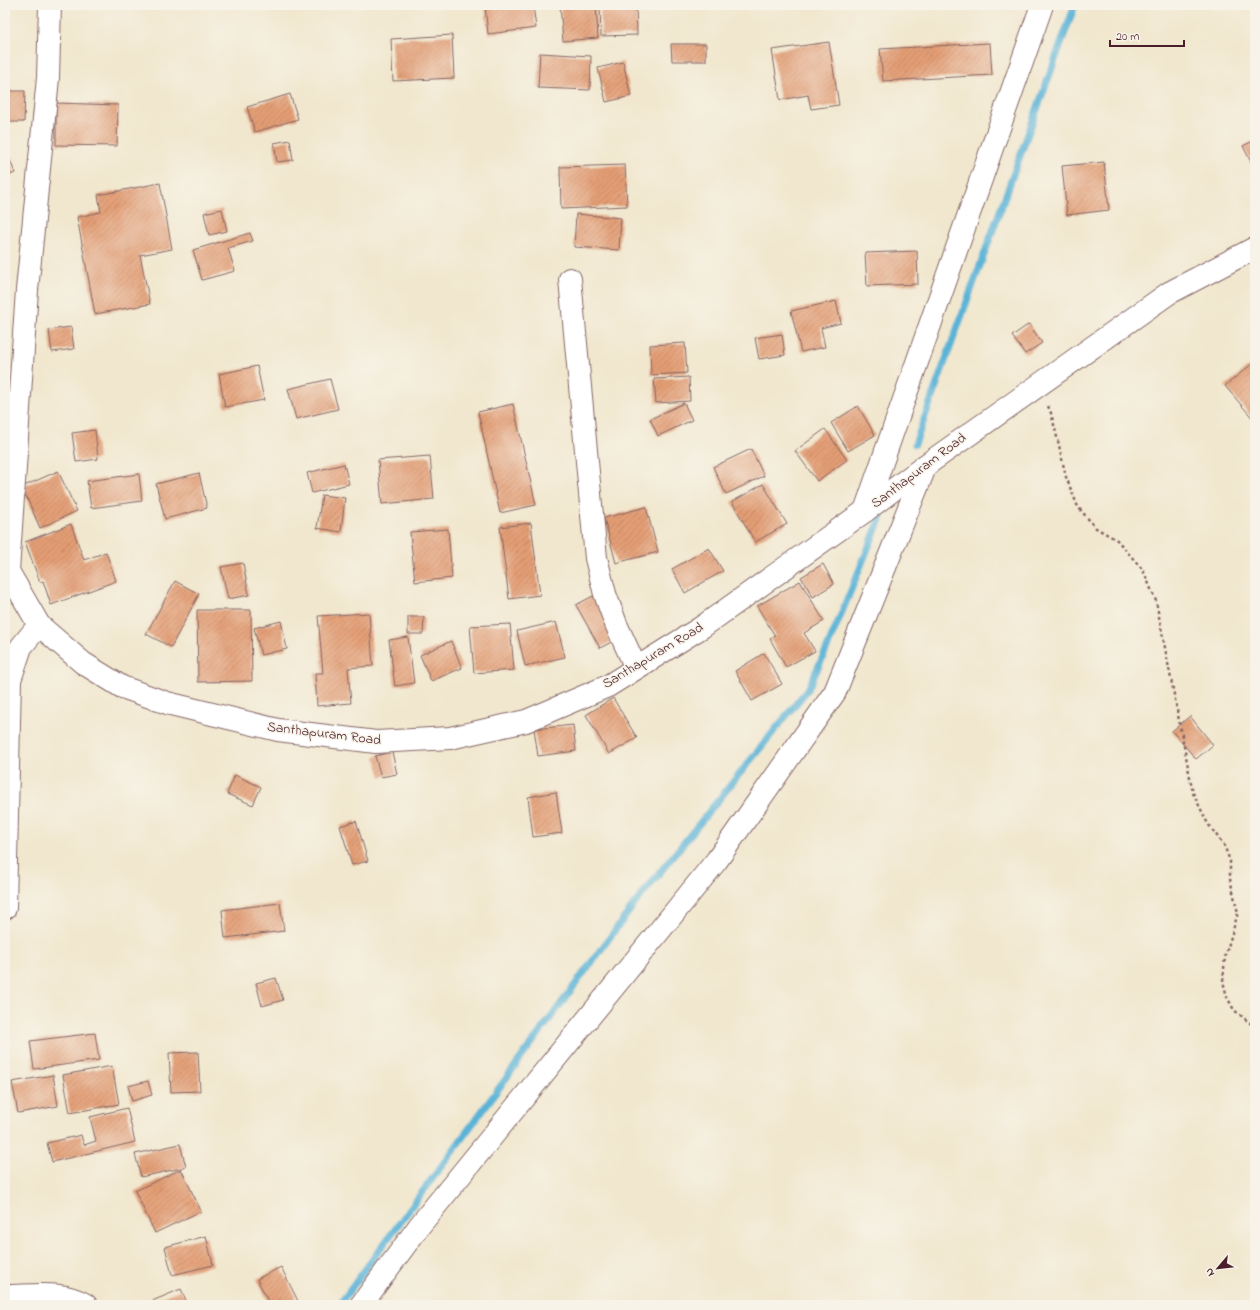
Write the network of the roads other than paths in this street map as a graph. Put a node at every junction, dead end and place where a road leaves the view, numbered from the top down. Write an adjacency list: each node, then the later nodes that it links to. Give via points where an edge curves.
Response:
1 (50, 5): 7 (street, via 48,78)
2 (1042, 5): 6 (street)
3 (1255, 248): 5 (street, Santhapuram Road, via 1169,293)
4 (570, 279): 9 (street, via 596,558 605,594)
5 (926, 465): 6 (street, Santhapuram Road); 14 (street, via 835,692 717,860 420,1225)
6 (865, 512): 9 (street, Santhapuram Road, via 702,627)
7 (6, 568): 8 (street, Santhapuram Road)
8 (39, 625): 9 (street, Santhapuram Road, via 82,663 128,690 167,703 278,730 376,742 450,738 526,720 608,686); 10 (street, via 20,647)
9 (636, 668)
10 (8, 680): 11 (street)
11 (5, 908)
12 (5, 1296): 13 (street, via 63,1296 77,1299)
13 (86, 1305)
14 (361, 1305)

